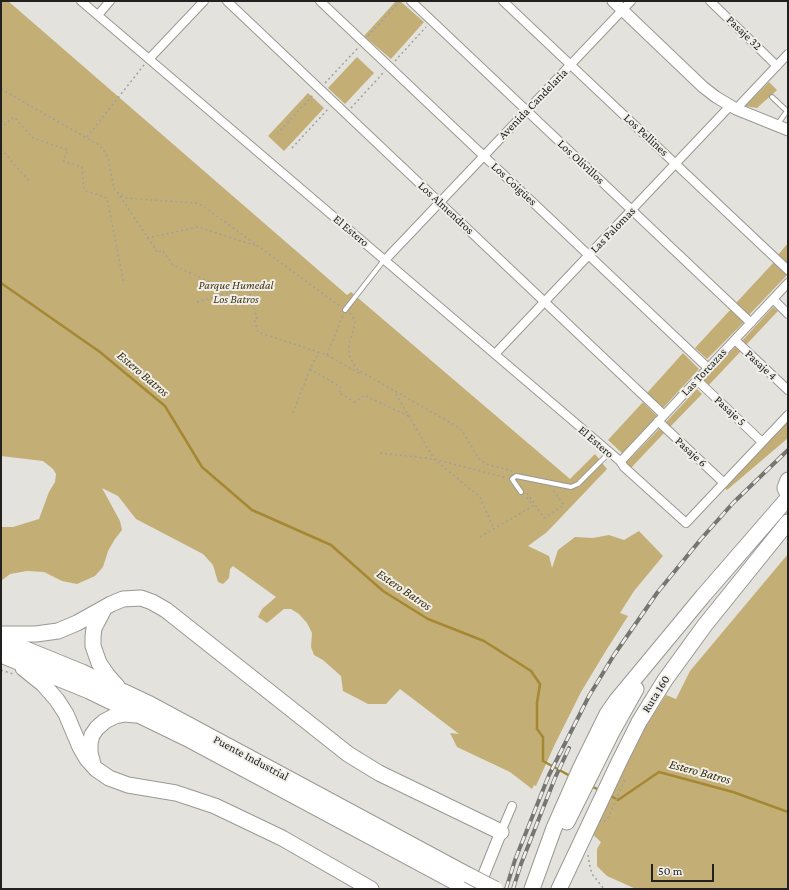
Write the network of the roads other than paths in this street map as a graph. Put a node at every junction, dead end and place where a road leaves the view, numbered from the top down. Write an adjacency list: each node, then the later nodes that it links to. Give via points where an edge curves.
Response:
1 (81, 1): 12 (street, El Estero)
2 (110, 1): 12 (street)
3 (204, 1): 14 (street)
4 (227, 1): 25 (street, Los Almendros)
5 (320, 1): 23 (street, Los Coigües)
6 (411, 1): 19 (street, Los Olivillos)
7 (503, 1): 15 (street, Los Pellines)
8 (613, 1): 11 (main road)
9 (631, 1): 11 (street, Avenida Candelaria)
10 (710, 1): 16 (street, Pasaje 32)
11 (623, 10): 15 (street, Avenida Candelaria); 18 (main road, via 706,89)
12 (98, 15): 14 (street, El Estero)
13 (788, 54): 16 (street, Las Palomas)
14 (149, 59): 28 (street, El Estero)
15 (571, 64): 19 (street, Avenida Candelaria); 24 (street, Los Pellines)
16 (777, 66): 18 (street, Las Palomas)
17 (772, 98): 20 (lane)
18 (733, 107): 21 (main road); 24 (street, Las Palomas)
19 (527, 111): 23 (street, Avenida Candelaria); 26 (street, Los Olivillos)
20 (787, 111): 21 (lane)
21 (777, 125): 22 (main road)
22 (788, 130)
23 (484, 156): 25 (street, Avenida Candelaria); 27 (street, Los Coigües)
24 (676, 164): 26 (street, Las Palomas); 29 (street, Los Pellines)
25 (440, 202): 28 (street, Avenida Candelaria); 32 (street, Los Almendros)
26 (632, 210): 27 (street, Las Palomas); 35 (street, Los Olivillos)
27 (589, 255): 32 (street, Las Palomas); 38 (street, Los Coigües)
28 (385, 260): 33 (lane); 37 (street, El Estero)
29 (788, 270)
30 (788, 283): 31 (street, Las Torcazas)
31 (773, 300): 34 (street); 35 (street, Las Torcazas)
32 (544, 302): 37 (street, Las Palomas); 42 (street, Los Almendros)
33 (345, 310)
34 (788, 314)
35 (751, 323): 36 (street, Las Torcazas)
36 (735, 340): 38 (street, Las Torcazas); 40 (street, Pasaje 4)
37 (494, 354): 44 (street, El Estero)
38 (708, 368): 39 (street, Las Torcazas)
39 (697, 380): 42 (street, Las Torcazas); 43 (street, Pasaje 5)
40 (788, 390)
41 (788, 415): 43 (street)
42 (661, 418): 45 (street, Las Torcazas); 47 (street, Pasaje 6)
43 (762, 442): 47 (street)
44 (609, 453): 45 (street, El Estero); 48 (lane, via 575,486 568,487 516,476 512,479)
45 (620, 461): 47 (street, El Estero, via 686,523)
46 (788, 480): 49 (highway, via 785,488)
47 (724, 482)
48 (521, 492)
49 (788, 496): 58 (highway, Ruta 160, via 708,590 650,665)
50 (788, 522): 66 (highway, Ruta 160, via 672,668 642,717 616,784 595,810)
51 (104, 609): 52 (highway, via 58,631); 55 (highway, via 94,628 93,646 103,670); 60 (highway, via 116,601 130,598 152,602 166,610 348,754 384,776)
52 (1, 634)
53 (1, 639): 55 (highway, Puente Industrial)
54 (3, 656): 56 (highway, Puente Industrial); 57 (highway, via 30,674 53,695 66,714 84,753)
55 (120, 690): 61 (highway, Puente Industrial, via 211,737)
56 (142, 716): 57 (highway, via 120,715 105,721 97,728 92,735 90,748); 61 (highway, Puente Industrial)
57 (96, 769): 62 (highway, via 121,783 176,793 227,812 282,838)
58 (572, 800): 64 (highway, Ruta 160, via 554,828); 65 (highway, Ruta 160)
59 (512, 806): 60 (street)
60 (501, 832): 61 (main road)
61 (469, 885): 63 (highway, Puente Industrial, bridge)
62 (371, 889)
63 (495, 889)
64 (532, 889)
65 (538, 889)
66 (559, 889)

